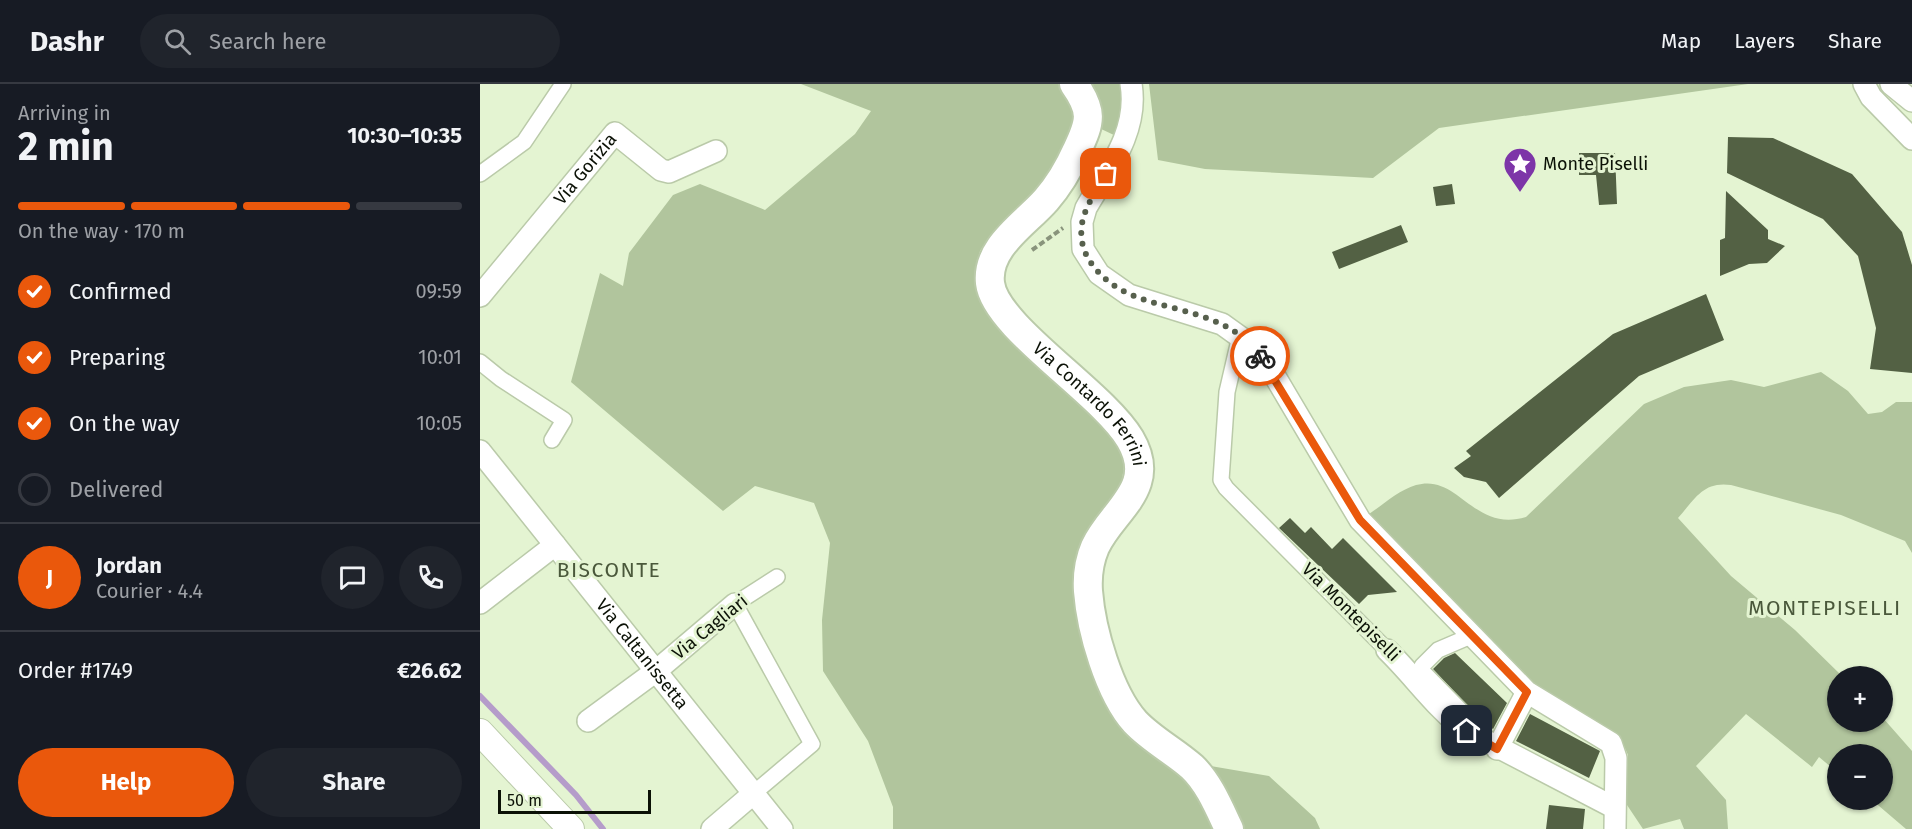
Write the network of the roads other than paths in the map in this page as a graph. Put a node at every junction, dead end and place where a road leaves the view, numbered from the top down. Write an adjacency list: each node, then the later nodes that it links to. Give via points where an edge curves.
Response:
1 (563, 84): 9 (street, via 524,142)
2 (1074, 84): 32 (main road, Via Contardo Ferrini, via 1088,108 1088,125 1055,189 997,252 990,271 991,291 1003,313 1109,410 1132,443 1138,469 1133,493 1095,546 1090,561 1088,593 1093,616 1113,686 1125,710 1149,735 1194,769)
3 (1131, 84): 11 (street, via 1130,122 1116,157 1086,208 1083,249 1099,274 1129,295 1203,316)
4 (1864, 84): 7 (street)
5 (1891, 84): 6 (street)
6 (1912, 101)
7 (1912, 139)
8 (716, 151): 10 (street, Via Gorizia, via 669,172 661,170 615,133)
9 (480, 174)
10 (480, 296)
11 (1240, 336): 19 (street, via 1254,347 1273,373 1360,520); 20 (street, Via Montepiselli, via 1227,392 1221,480)
12 (480, 362): 13 (street, via 564,420)
13 (552, 440)
14 (480, 451): 15 (street, Via Caltanissetta)
15 (555, 545): 17 (street); 21 (street, Via Caltanissetta)
16 (777, 578): 18 (street, Via Cagliari)
17 (480, 603)
18 (735, 604): 21 (street, Via Cagliari); 27 (street, via 812,744)
19 (1473, 635): 22 (street); 24 (street, via 1438,650 1422,666 1422,671 1470,720)
20 (1387, 650): 24 (street, Via Montepiselli)
21 (656, 671): 23 (street, Via Cagliari); 27 (street, Via Caltanissetta)
22 (1527, 692): 26 (street); 28 (street, via 1611,742 1616,758)
23 (588, 722)
24 (1467, 731): 26 (street, Via Montepiselli)
25 (480, 732): 29 (street)
26 (1497, 749): 28 (street, Via Montepiselli)
27 (754, 793): 30 (street); 31 (street, Via Caltanissetta)
28 (1613, 807): 33 (street)
29 (571, 829)
30 (712, 829)
31 (782, 829)
32 (1229, 829)
33 (1615, 829)

